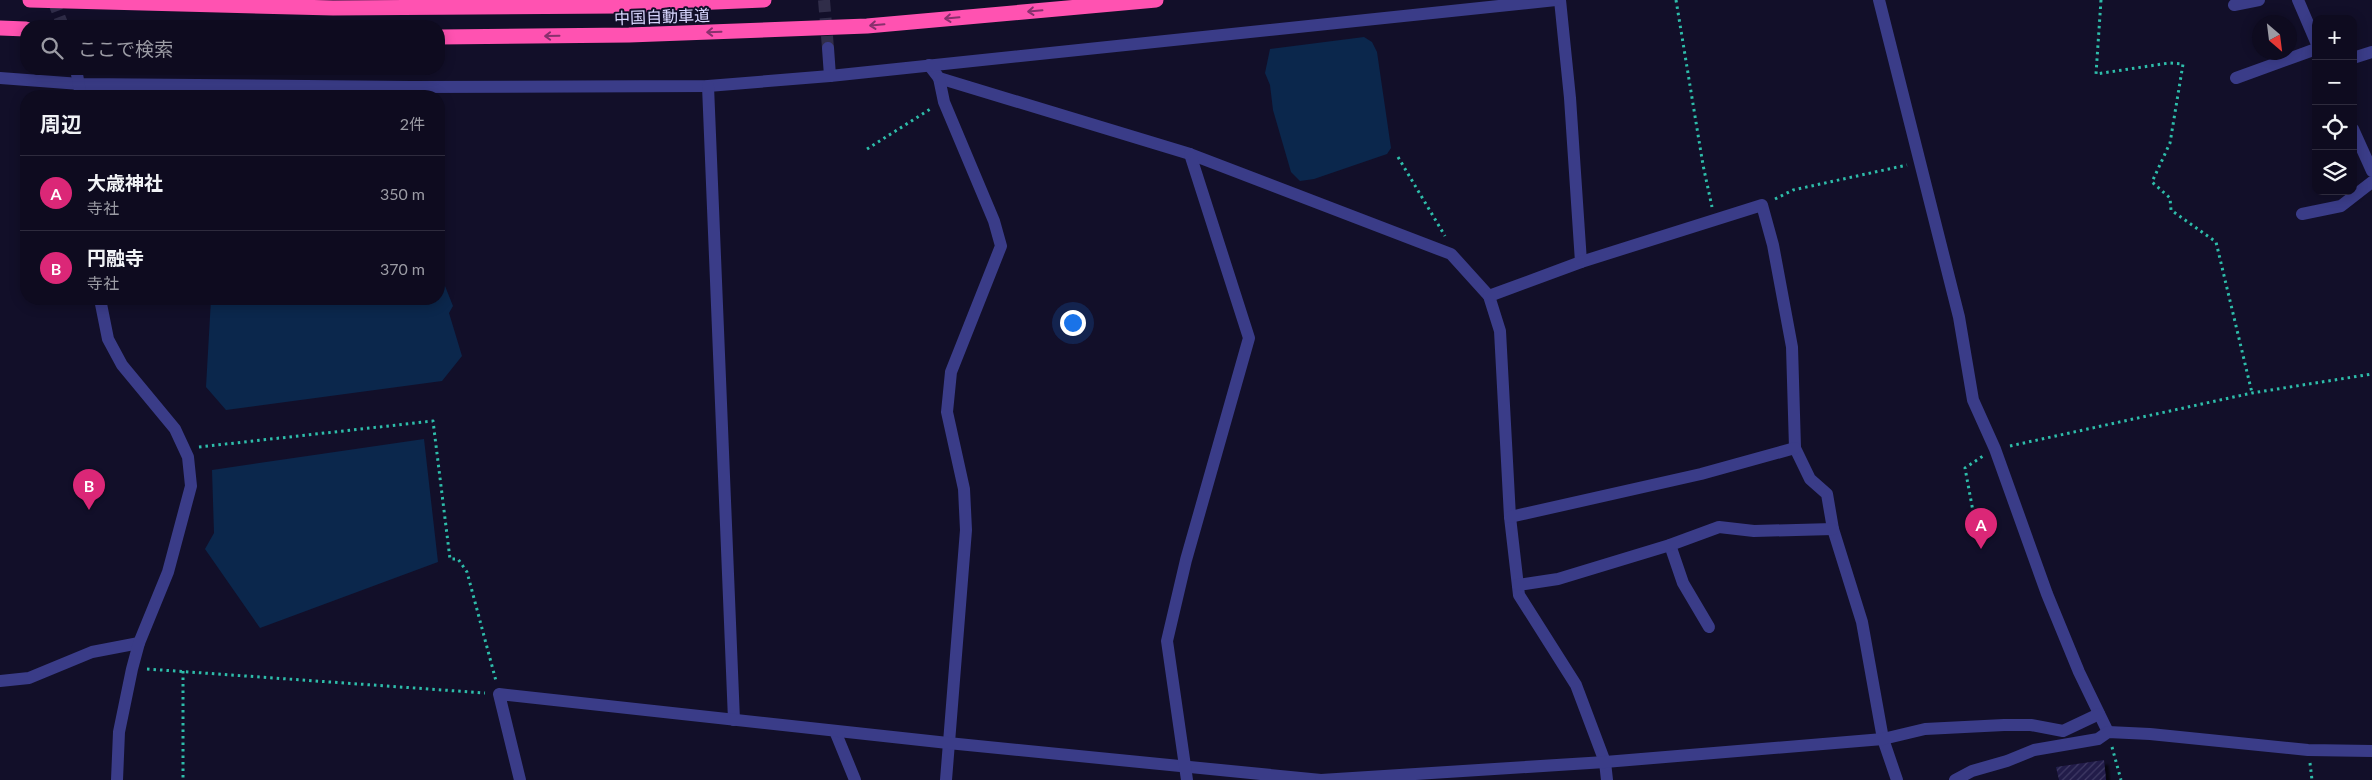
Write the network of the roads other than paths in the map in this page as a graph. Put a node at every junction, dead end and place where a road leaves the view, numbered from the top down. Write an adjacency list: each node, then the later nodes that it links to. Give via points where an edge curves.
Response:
1 (30, 0): 2 (highway, 中国自動車道, via 333,8 619,6)
2 (764, 0)
3 (1156, 0): 12 (highway, 中国自動車道, one-way to 12, via 857,26 629,36)
4 (1558, 0): 17 (street); 30 (street, via 1570,98)
5 (1878, 0): 41 (street, via 1959,316 1972,400 1995,449 2047,594)
6 (2258, 0): 8 (street)
7 (2298, 0): 11 (street)
8 (2234, 5)
9 (0, 28): 10 (highway)
10 (20, 29)
11 (2312, 33)
12 (445, 38)
13 (828, 48): 19 (street)
14 (2312, 51): 22 (street)
15 (2372, 52): 16 (street)
16 (2357, 57)
17 (929, 65): 19 (street); 21 (street)
18 (77, 75): 24 (street)
19 (830, 76): 23 (street)
20 (0, 78): 24 (street)
21 (939, 78): 26 (street); 46 (street, via 944,102 994,221 1001,246 951,372 947,412 964,489 966,530)
22 (2236, 78)
23 (708, 86): 24 (street); 42 (street)
24 (80, 90)
25 (2357, 138): 27 (street)
26 (1190, 154): 31 (street, via 1451,254); 49 (street, via 1249,338 1186,560 1167,641)
27 (2372, 171)
28 (2372, 182): 29 (street, via 2341,206)
29 (2302, 214)
30 (1580, 262): 31 (street); 33 (street, via 1762,205 1773,245 1792,348)
31 (1488, 296): 34 (street, via 1500,331)
32 (101, 305): 39 (street, via 108,339 122,365 175,429 188,457 191,486 168,572)
33 (1795, 448): 34 (street, via 1701,474); 35 (street, via 1810,479 1827,494)
34 (1510, 516): 37 (street)
35 (1833, 529): 36 (street, via 1754,531 1719,527); 45 (street, via 1862,622)
36 (1670, 545): 37 (street, via 1558,580); 38 (street, via 1683,583)
37 (1518, 585): 48 (street, via 1519,595 1576,685)
38 (1709, 627)
39 (139, 643): 40 (street, via 92,652 29,678); 50 (street, via 119,732)
40 (0, 681)
41 (2099, 714): 44 (street); 45 (street, via 2063,732 2031,725 2004,725 1925,729)
42 (734, 720): 43 (street); 51 (street, via 499,694)
43 (836, 731): 46 (street); 52 (street)
44 (2108, 732): 47 (street, via 2308,750); 57 (street, via 2098,739 2034,750)
45 (1884, 739): 48 (street); 56 (street)
46 (948, 743): 49 (street, via 1075,755); 53 (street)
47 (2372, 751)
48 (1605, 762): 54 (street); 55 (street)
49 (1187, 774): 54 (street)
50 (117, 780)
51 (520, 780)
52 (855, 780)
53 (946, 780)
54 (1321, 780)
55 (1607, 780)
56 (1896, 780)
57 (1955, 780)

